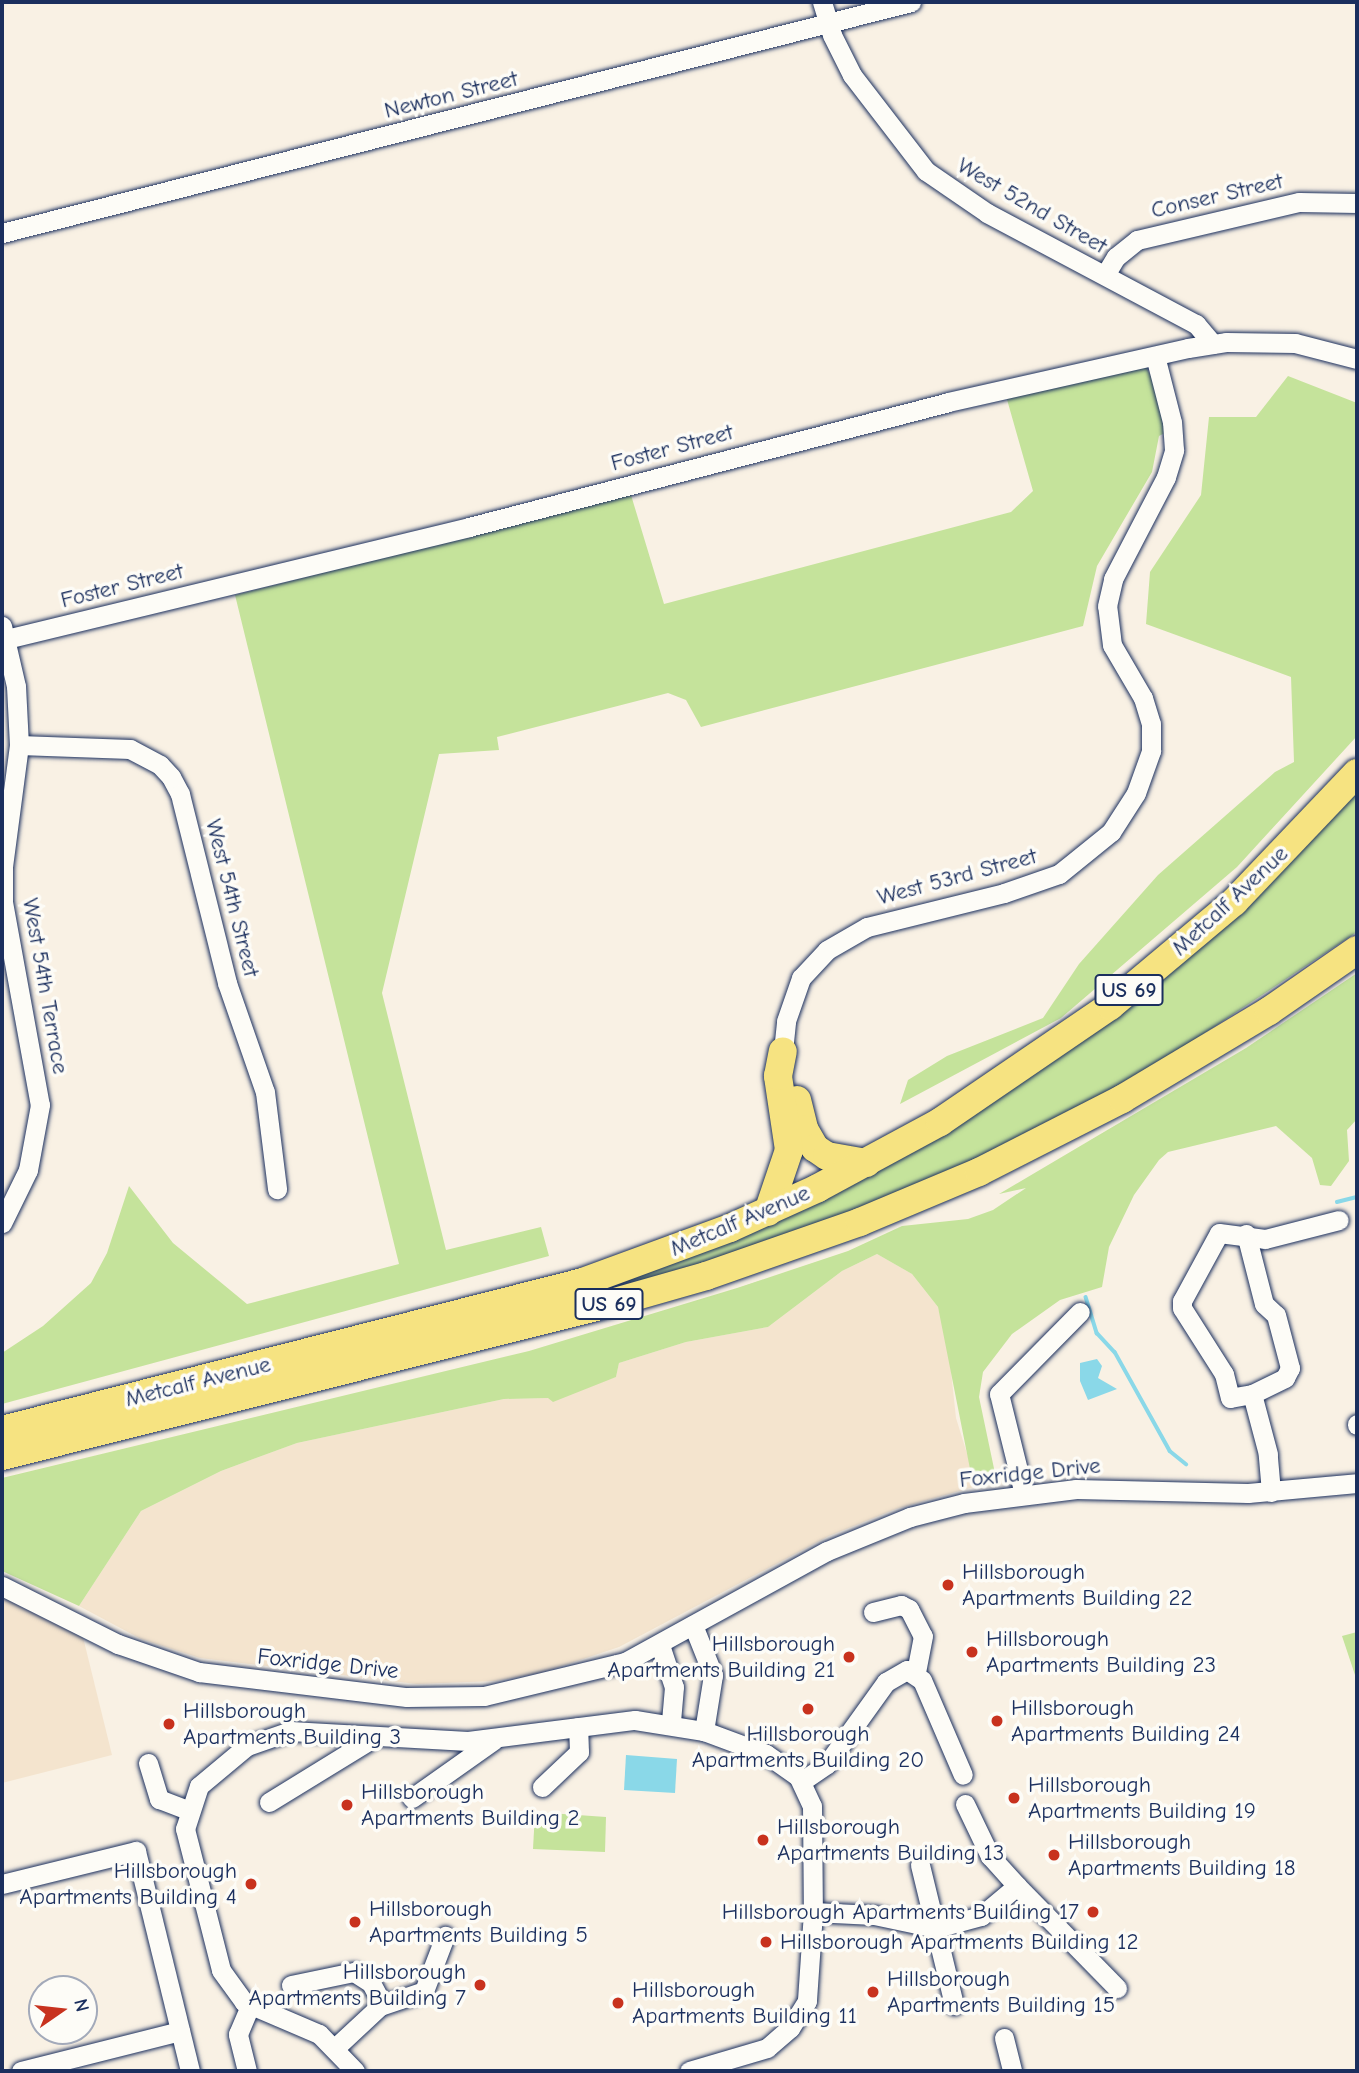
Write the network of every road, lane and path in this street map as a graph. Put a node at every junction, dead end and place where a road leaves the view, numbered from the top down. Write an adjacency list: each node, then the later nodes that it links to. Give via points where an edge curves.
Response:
1 (822, 2): 3 (street, West 52nd Street)
2 (911, 2): 3 (street, Newton Street)
3 (828, 24): 5 (street, Newton Street); 6 (street, West 52nd Street, via 876,111 926,171 987,213)
4 (1357, 203): 6 (street, Conser Street, via 1299,202 1137,240 1116,257)
5 (2, 233)
6 (1105, 275): 7 (street, West 52nd Street, via 1196,324)
7 (1213, 344): 8 (street, Foster Street); 9 (street, Foster Street, via 1295,343)
8 (1155, 356): 10 (street, Foster Street, via 936,405 382,549); 14 (street, West 53rd Street, via 1172,422 1174,450 1166,477 1113,579 1107,606 1112,645 1143,698 1151,724 1151,751 1136,795 1111,832 1059,874 1004,893 867,927 827,950 801,978 786,1021)
9 (1357, 359)
10 (3, 635): 11 (street, West 54th Terrace, via 16,686)
11 (19, 745): 16 (street, West 54th Street, via 130,749 160,765 171,777 180,794 227,984 265,1092); 19 (street, West 54th Terrace, via 2,902 40,1105 28,1170)
12 (1357, 773): 15 (highway, Metcalf Avenue / US 69, via 1234,902 1110,1006 1006,1081)
13 (1357, 950): 24 (highway, Metcalf Avenue / US 69, via 1269,1011 1122,1099 979,1172 849,1226 608,1304)
14 (783, 1051): 15 (highway, via 804,1129 815,1148 827,1156); 17 (highway, via 778,1076 789,1150)
15 (866, 1163): 17 (highway, Metcalf Avenue / US 69)
16 (277, 1189)
17 (768, 1212): 23 (highway, Metcalf Avenue / US 69, via 646,1260 504,1305)
18 (1339, 1220): 20 (street, via 1265,1239)
19 (2, 1223)
20 (1246, 1234): 22 (street, via 1265,1305 1276,1315 1290,1368 1285,1378); 22 (street, via 1219,1233 1182,1308 1224,1374 1230,1398)
21 (1080, 1312): 27 (street, via 999,1394)
22 (1252, 1394): 26 (street, via 1268,1454)
23 (2, 1430)
24 (2, 1456)
25 (1357, 1483): 26 (street, Foxridge Drive)
26 (1271, 1492): 27 (street, Foxridge Drive, via 1111,1489)
27 (1024, 1494): 30 (street, Foxridge Drive, via 964,1503 870,1532)
28 (2, 1586): 31 (street, Foxridge Drive, via 118,1644 175,1666 228,1678 407,1697 484,1696 527,1689 617,1666)
29 (873, 1612): 32 (street, via 901,1605 909,1609 923,1636)
30 (693, 1625): 31 (street, Foxridge Drive); 35 (street, via 713,1675)
31 (660, 1645): 33 (street, via 674,1687)
32 (916, 1672): 39 (street); 40 (street, via 892,1676 827,1764)
33 (671, 1723): 34 (street, via 624,1721); 35 (street)
34 (578, 1727): 37 (street); 41 (street, via 579,1752)
35 (704, 1731): 40 (street, via 779,1760)
36 (373, 1738): 37 (street); 43 (street); 45 (street, via 304,1731 265,1737 211,1773)
37 (495, 1739): 42 (street)
38 (148, 1763): 45 (street, via 159,1799)
39 (963, 1775)
40 (802, 1781): 49 (street, via 812,1806)
41 (542, 1787)
42 (412, 1798)
43 (269, 1801)
44 (965, 1804): 48 (street, via 990,1856)
45 (187, 1810): 56 (street, via 185,1829 218,1962 236,1994)
46 (920, 1865): 50 (street)
47 (2, 1884): 57 (street, via 136,1851)
48 (1017, 1886): 50 (street, via 981,1916); 53 (street)
49 (813, 1912): 50 (street, via 874,1915); 64 (street, via 809,1989 796,2021 761,2051)
50 (936, 1928): 55 (street)
51 (445, 1936): 54 (street, via 424,1991)
52 (291, 1986): 54 (street, via 354,1972 371,1983)
53 (1117, 1988)
54 (382, 2004): 59 (street)
55 (954, 2005)
56 (250, 2006): 59 (street, via 312,2030); 62 (street, via 238,2034)
57 (180, 2031): 60 (street); 61 (street)
58 (1004, 2038): 65 (street)
59 (336, 2048): 63 (street)
60 (22, 2071)
61 (190, 2071)
62 (247, 2071)
63 (355, 2071)
64 (689, 2071)
65 (1012, 2071)

